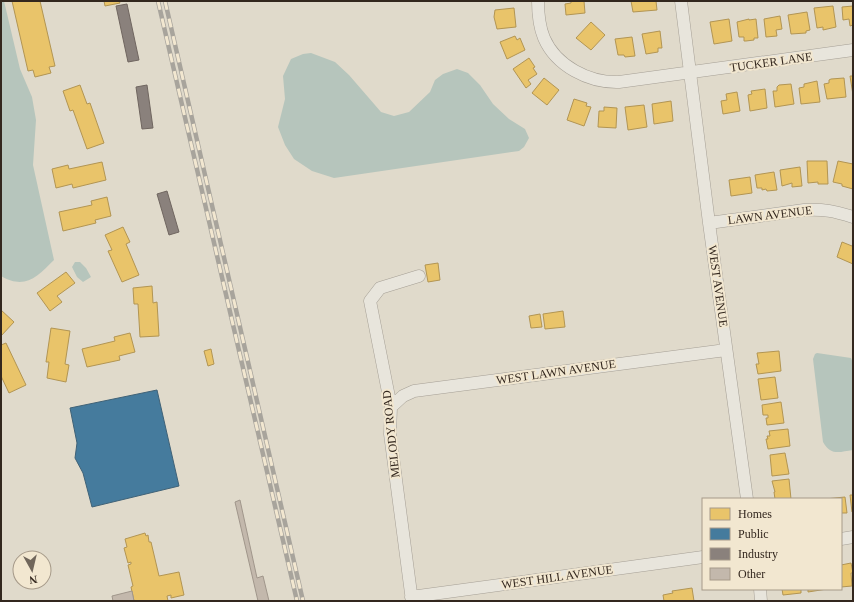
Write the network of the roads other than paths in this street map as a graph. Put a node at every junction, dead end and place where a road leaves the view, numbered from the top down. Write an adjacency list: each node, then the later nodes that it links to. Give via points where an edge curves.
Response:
1 (538, 1): 4 (street, TUCKER LANE, via 538,17 543,36 551,51 572,70 605,83)
2 (681, 1): 4 (street, WEST AVENUE)
3 (853, 50): 4 (street, TUCKER LANE)
4 (690, 73): 6 (street, WEST AVENUE)
5 (853, 217): 6 (street, LAWN AVENUE, via 833,210 820,209)
6 (709, 223): 8 (street, WEST AVENUE)
7 (419, 276): 9 (street, MELODY ROAD, via 380,288 370,301)
8 (726, 350): 9 (street, WEST LAWN AVENUE, via 414,391 403,396); 10 (street, WEST AVENUE)
9 (391, 407): 15 (street, MELODY ROAD, via 390,434)
10 (747, 498)
11 (853, 537): 12 (street)
12 (842, 539)
13 (702, 557): 15 (street, WEST HILL AVENUE)
14 (760, 590): 16 (street)
15 (411, 599)
16 (761, 601)

